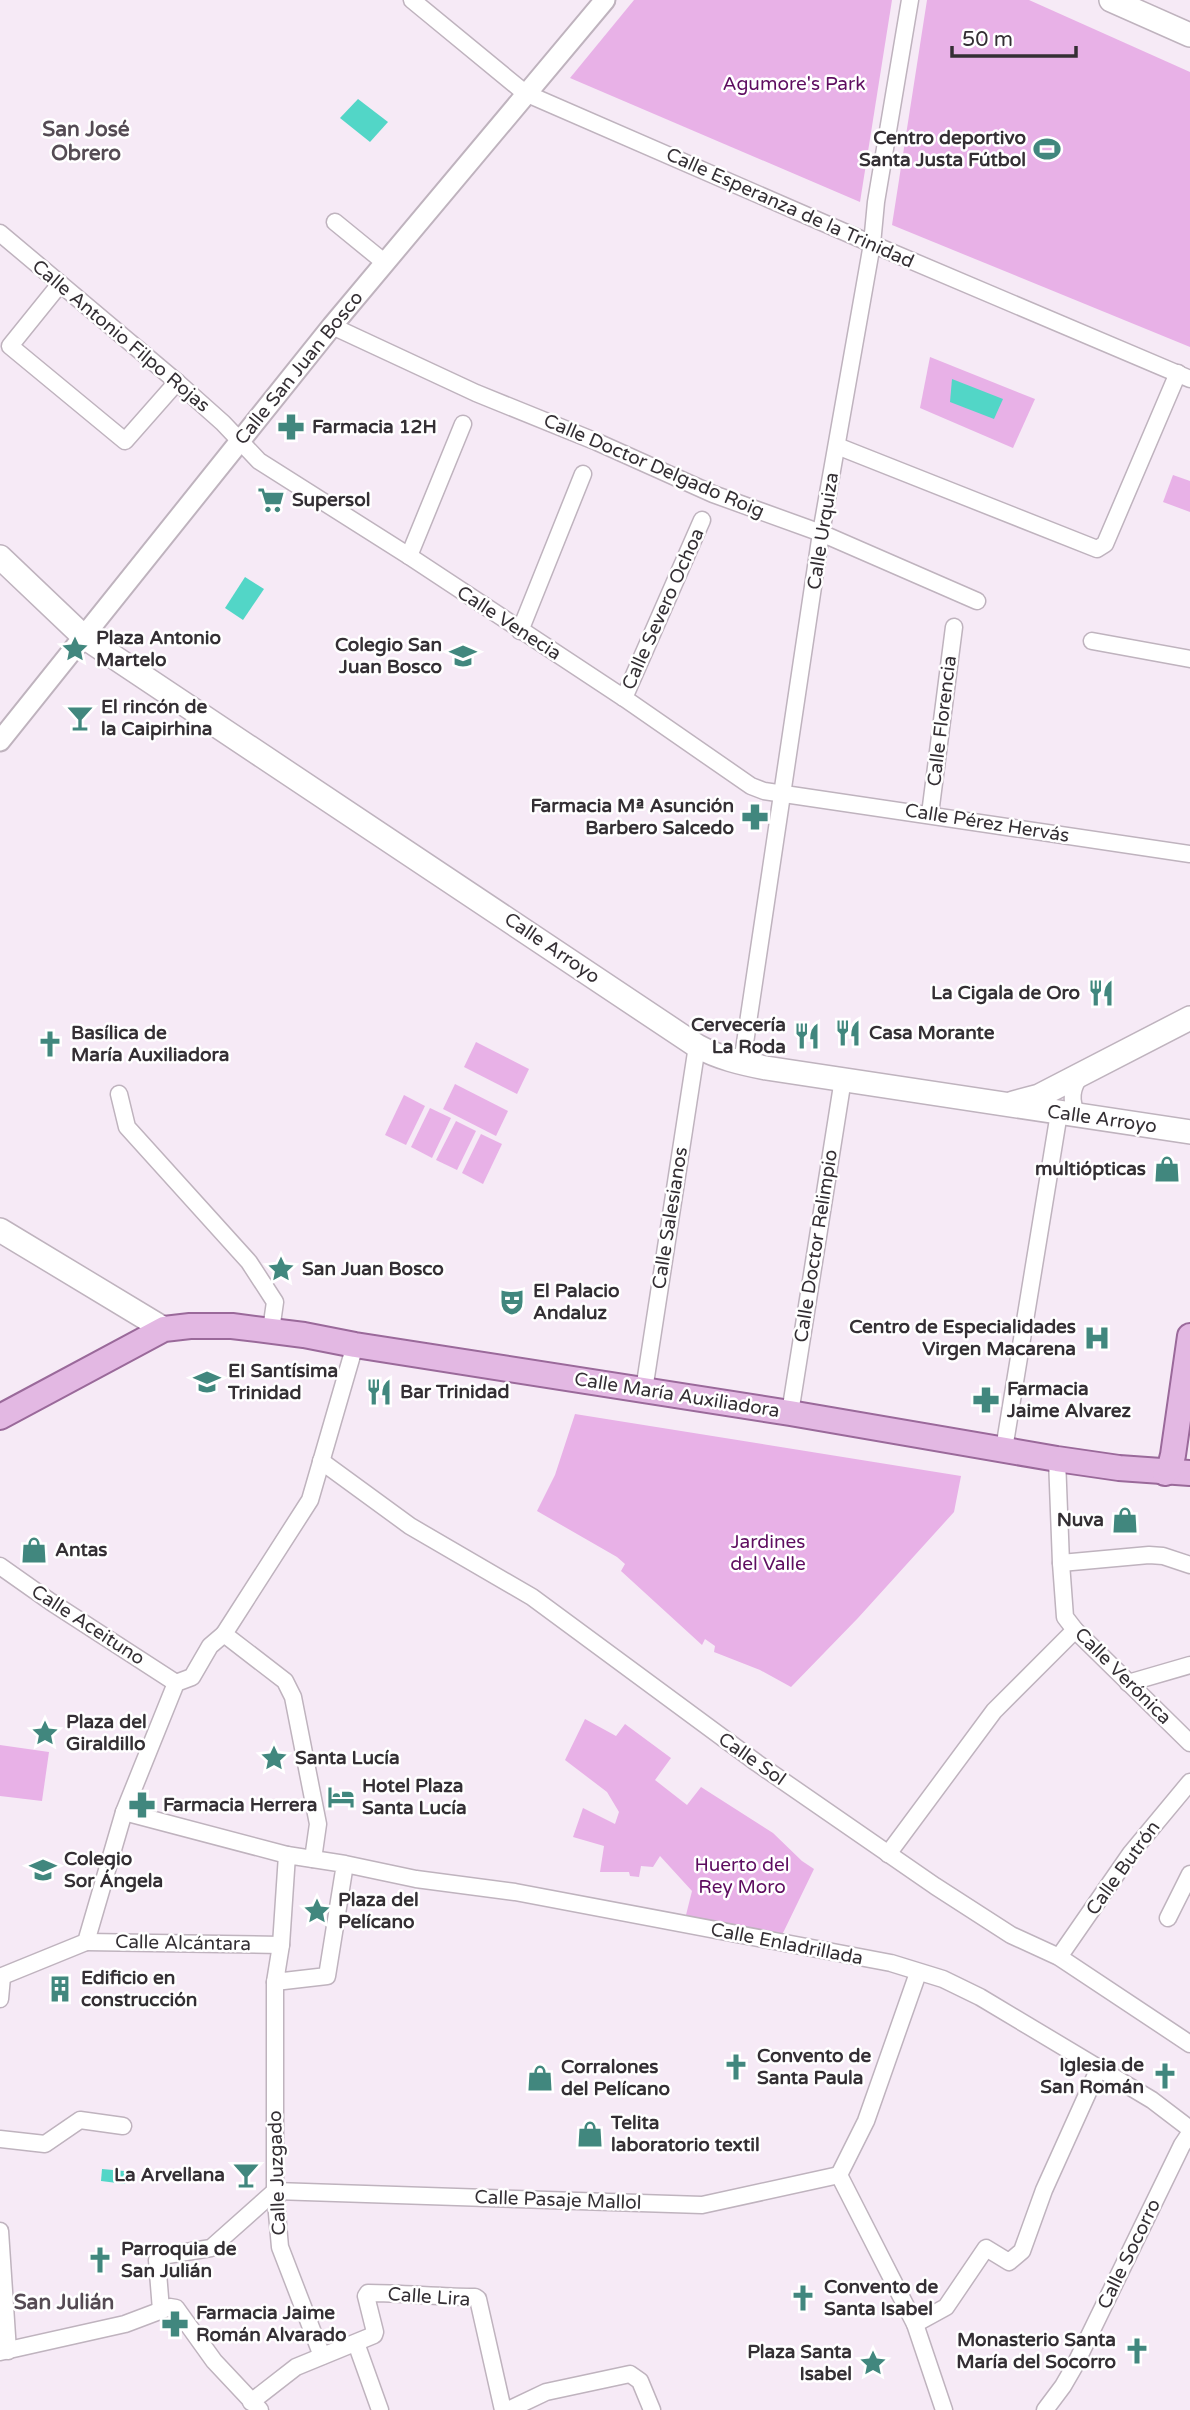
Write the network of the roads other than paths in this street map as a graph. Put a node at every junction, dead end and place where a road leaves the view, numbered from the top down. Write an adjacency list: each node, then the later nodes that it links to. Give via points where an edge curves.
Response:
1 (412, 0): 6 (street, Calle Esperanza de la Trinidad)
2 (605, 0): 6 (street, Calle San Juan Bosco)
3 (910, 0): 9 (street, Calle Urquiza)
4 (1111, 0): 5 (main road)
5 (1190, 35)
6 (526, 93): 9 (street, Calle Esperanza de la Trinidad); 10 (street, Calle San Juan Bosco)
7 (335, 222): 10 (street)
8 (0, 233): 11 (street, Calle Antonio Filpo Rojas)
9 (872, 244): 13 (street, Calle Esperanza de la Trinidad); 17 (street, Calle Urquiza)
10 (384, 262): 12 (street, Calle San Juan Bosco)
11 (60, 284): 14 (street, Calle Antonio Filpo Rojas); 14 (street, via 10,346 20,355 125,441)
12 (332, 326): 16 (street, Calle San Juan Bosco); 20 (street, Calle Doctor Delgado Roig, via 713,494)
13 (1184, 376): 17 (street, via 1105,544 1097,549)
14 (177, 382): 16 (street, Calle Antonio Filpo Rojas)
15 (463, 424): 21 (street)
16 (239, 442): 21 (street, Calle Venecia, via 259,461); 26 (street, Calle San Juan Bosco)
17 (836, 446): 20 (street, Calle Urquiza)
18 (583, 474): 25 (street)
19 (702, 520): 29 (street, Calle Severo Ochoa)
20 (821, 533): 23 (street, Calle Doctor Delgado Roig); 31 (street, Calle Urquiza)
21 (409, 556): 25 (street, Calle Venecia)
22 (0, 557): 26 (main road, Calle Arroyo)
23 (977, 601)
24 (954, 628): 32 (street, Calle Florencia)
25 (520, 631): 29 (street, Calle Venecia)
26 (84, 637): 30 (street, Calle San Juan Bosco); 35 (main road, Calle Arroyo)
27 (1092, 641): 28 (street)
28 (1190, 659)
29 (624, 698): 31 (street, Calle Venecia, via 751,786)
30 (0, 741)
31 (784, 793): 32 (street, Calle Pérez Hervás); 36 (street, Calle Urquiza)
32 (930, 814): 33 (street, Calle Pérez Hervás)
33 (1190, 854)
34 (1190, 1018): 37 (main road)
35 (696, 1046): 36 (main road, Calle Arroyo); 48 (street, Calle Salesianos)
36 (742, 1063): 38 (main road, Calle Arroyo)
37 (1081, 1075): 40 (main road, via 1040,1096); 41 (street, via 1073,1086 1074,1108)
38 (843, 1079): 40 (main road, Calle Arroyo); 49 (street, Calle Doctor Relimpio)
39 (118, 1094): 45 (street, via 127,1127 249,1262 275,1302)
40 (1002, 1105): 41 (main road, Calle Arroyo)
41 (1068, 1114): 42 (main road, Calle Arroyo); 51 (street)
42 (1190, 1132)
43 (0, 1230): 44 (main road)
44 (155, 1324): 45 (main road, Calle María Auxiliadora); 50 (main road)
45 (271, 1330): 47 (main road, Calle María Auxiliadora)
46 (1190, 1336): 54 (main road)
47 (355, 1345): 48 (main road, Calle María Auxiliadora); 53 (street)
48 (644, 1390): 49 (main road, Calle María Auxiliadora)
49 (790, 1413): 51 (main road, Calle María Auxiliadora)
50 (0, 1417)
51 (1004, 1449): 52 (main road, Calle María Auxiliadora)
52 (1058, 1459): 54 (main road, Calle María Auxiliadora); 56 (street, Calle Verónica)
53 (321, 1461): 60 (street, via 310,1500); 67 (street, Calle Sol, via 410,1525 532,1597)
54 (1169, 1464): 55 (main road, Calle María Auxiliadora)
55 (1190, 1473)
56 (1061, 1563): 57 (street, via 1149,1555); 59 (street, Calle Verónica, via 1066,1617)
57 (1190, 1565)
58 (0, 1566): 62 (street, Calle Aceituno)
59 (1075, 1630): 63 (street, Calle Verónica); 67 (street, via 993,1711)
60 (224, 1634): 62 (street, via 210,1646 192,1677); 69 (street, via 285,1681 293,1697 318,1824)
61 (1190, 1665): 63 (street)
62 (176, 1683): 66 (street)
63 (1128, 1683): 64 (street, Calle Verónica)
64 (1190, 1743)
65 (1190, 1782): 75 (street, Calle Butrón, via 1131,1853)
66 (124, 1812): 68 (street); 73 (street)
67 (888, 1854): 75 (street, Calle Sol, via 1011,1935)
68 (287, 1855): 69 (street); 74 (street)
69 (313, 1859): 70 (street)
70 (345, 1864): 76 (street, Calle Enladrillada, via 891,1963); 78 (street, via 327,1976)
71 (1190, 1874): 72 (street)
72 (1168, 1918)
73 (86, 1942): 74 (street, Calle Alcántara); 77 (street)
74 (281, 1945): 78 (street)
75 (1059, 1957): 80 (street, Calle Sol)
76 (918, 1973): 81 (street, Calle Enladrillada, via 980,1997); 85 (street, via 866,2120)
77 (1, 1977): 79 (street)
78 (275, 1982): 86 (street, Calle Juzgado)
79 (0, 1999)
80 (1190, 2044)
81 (1099, 2068): 83 (street, Calle Enladrillada, via 1152,2100); 89 (street, via 1022,2251 1009,2262 986,2248 946,2307)
82 (123, 2126): 84 (street, via 80,2120 45,2144)
83 (1190, 2131): 99 (street, Calle Socorro, via 1074,2367)
84 (0, 2139)
85 (839, 2175): 86 (street, Calle Pasaje Mallol, via 702,2205); 89 (street)
86 (275, 2191): 88 (street, via 211,2248 157,2260); 92 (street, Calle Juzgado, via 280,2247)
87 (0, 2231): 91 (street)
88 (161, 2310): 91 (street, via 125,2324); 93 (street, via 176,2308 214,2361)
89 (915, 2324): 98 (street)
90 (356, 2343): 92 (street); 94 (street); 95 (street, Calle Lira, via 375,2332 368,2293 475,2297)
91 (4, 2352)
92 (322, 2356): 93 (street, via 296,2367)
93 (256, 2406)
94 (380, 2410)
95 (503, 2410)
96 (508, 2410): 97 (street, via 546,2392 630,2374 640,2381)
97 (652, 2410)
98 (944, 2410)
99 (1045, 2410)

